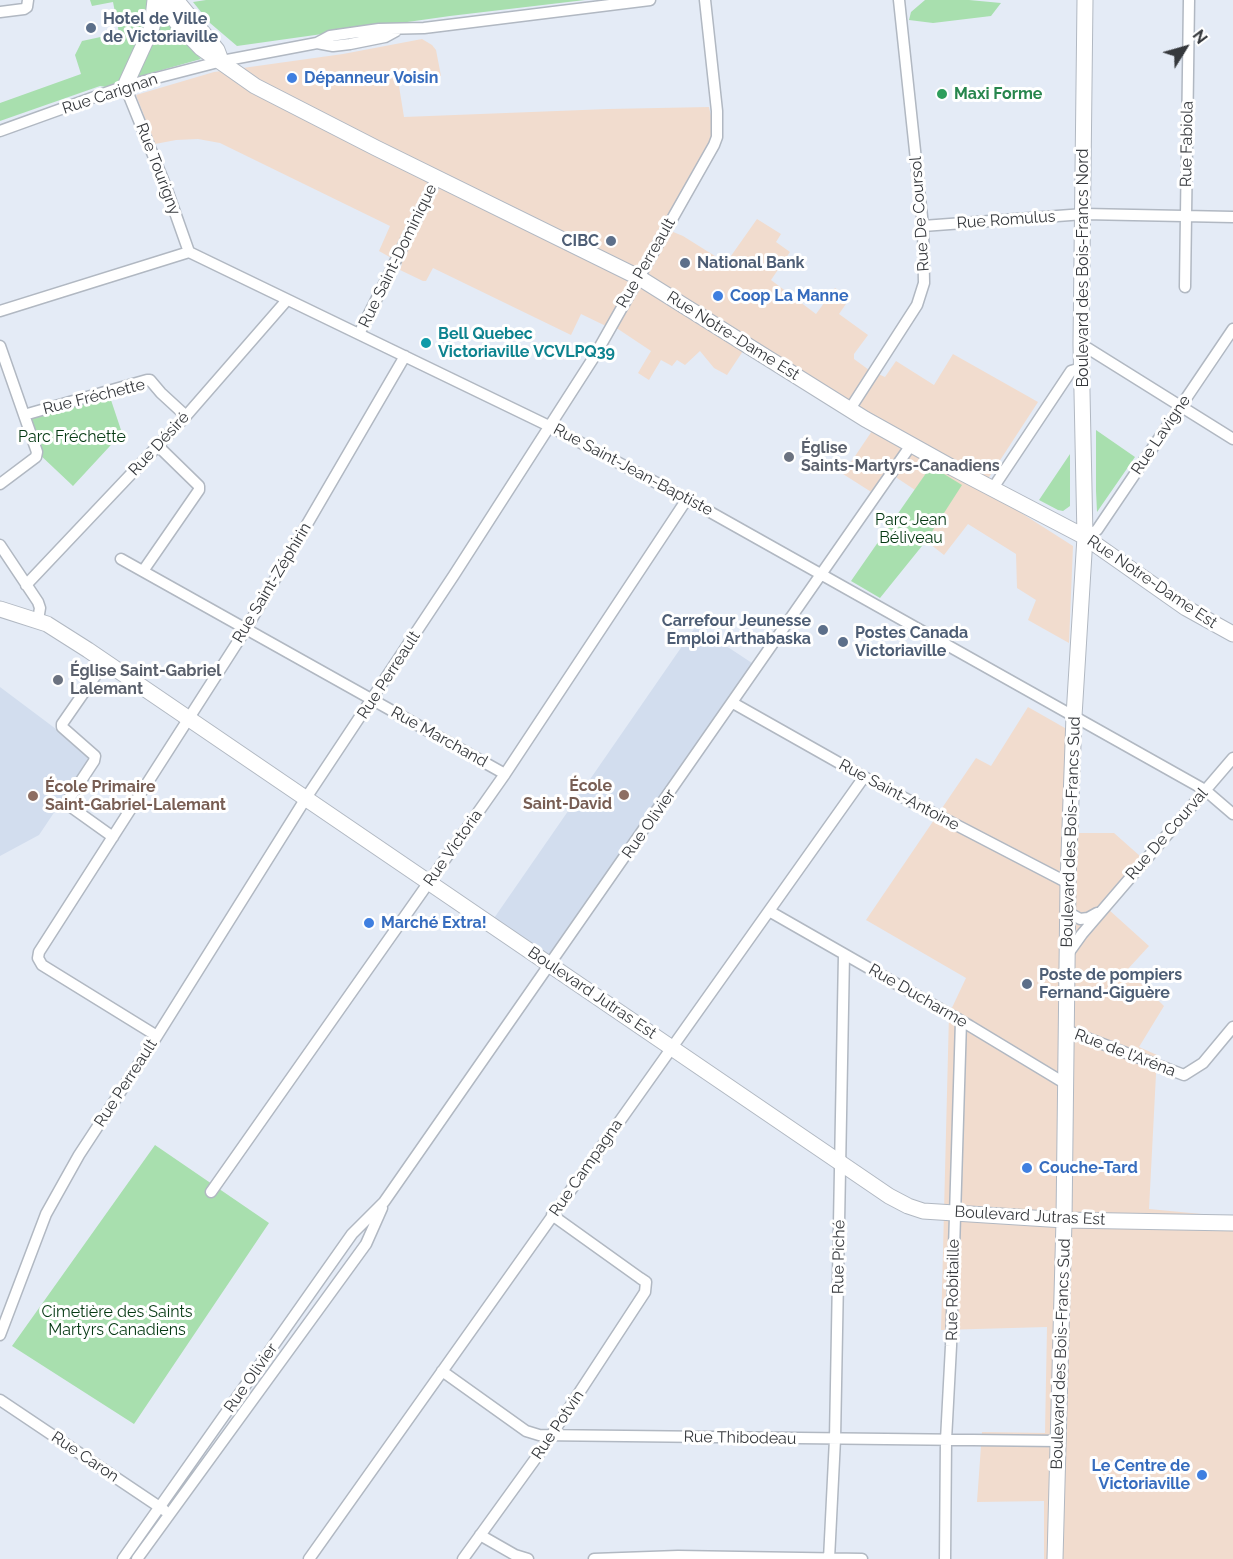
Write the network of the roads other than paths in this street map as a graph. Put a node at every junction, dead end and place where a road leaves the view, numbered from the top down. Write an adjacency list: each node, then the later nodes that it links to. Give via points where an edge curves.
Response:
1 (158, 0): 10 (street, Rue Notre-Dame Est, via 207,54); 11 (street, via 152,27)
2 (176, 0): 10 (street)
3 (650, 0): 10 (street, Rue Carignan, via 399,30 379,29)
4 (705, 0): 19 (street, Rue Perreault, via 717,111 716,139)
5 (899, 0): 17 (street, Rue De Coursol)
6 (1085, 0): 14 (street, Boulevard des Bois-Francs Nord)
7 (1189, 0): 15 (street, Rue Fabiola)
8 (28, 3): 9 (street, via 24,9)
9 (0, 12)
10 (222, 61): 11 (street, Rue Carignan); 13 (street, Rue Notre-Dame Est, via 255,86)
11 (125, 86): 12 (street, Rue Carignan); 18 (street, Rue Tourigny)
12 (0, 131)
13 (436, 178): 19 (street, Rue Notre-Dame Est); 24 (street, Rue Saint-Dominique)
14 (1084, 214): 15 (street, Rue Romulus); 17 (street, Rue Romulus); 25 (street, Boulevard des Bois-Francs Nord)
15 (1185, 216): 16 (street, Rue Romulus); 20 (street, Rue Fabiola)
16 (1233, 217)
17 (923, 226): 30 (street, Rue De Coursol, via 924,283 916,305)
18 (189, 252): 21 (street, Rue Saint-Jean-Baptiste); 22 (street)
19 (638, 277): 30 (street, Rue Notre-Dame Est); 33 (street, Rue Perreault, via 594,357)
20 (1185, 287)
21 (288, 300): 24 (street, Rue Saint-Jean-Baptiste); 32 (street, Rue Désiré)
22 (0, 311)
23 (1233, 329): 29 (street, Rue Lavigne)
24 (359, 334): 27 (street, Rue Saint-Jean-Baptiste)
25 (1081, 344): 28 (street, Boulevard des Bois-Francs Nord); 29 (street)
26 (0, 346): 31 (street)
27 (405, 356): 33 (street, Rue Saint-Jean-Baptiste); 48 (street, Rue Saint-Zéphirin)
28 (1082, 368): 38 (street, via 1071,371); 40 (street, Boulevard des Bois-Francs Nord)
29 (1181, 405): 34 (street); 40 (street, Rue Lavigne, via 1096,530)
30 (850, 409): 35 (street, Rue Notre-Dame Est)
31 (24, 415): 32 (street, Rue Fréchette, via 150,380); 37 (street, via 36,457)
32 (186, 416): 36 (street, Rue Désiré)
33 (549, 426): 39 (street, Rue Saint-Jean-Baptiste); 51 (street, Rue Perreault)
34 (1233, 439)
35 (911, 445): 38 (street, Rue Notre-Dame Est); 44 (street, Rue Olivier)
36 (158, 446): 43 (street, via 199,490); 45 (street, Rue Désiré)
37 (0, 483)
38 (993, 488): 40 (street, Rue Notre-Dame Est)
39 (687, 499): 44 (street, Rue Saint-Jean-Baptiste); 56 (street, Rue Victoria)
40 (1085, 537): 49 (street, Rue Notre-Dame Est, via 1186,608); 53 (street, Boulevard des Bois-Francs Sud)
41 (0, 545): 45 (street)
42 (121, 559): 43 (street, Rue Marchand)
43 (143, 571): 48 (street, Rue Marchand)
44 (822, 575): 52 (street, Rue Olivier); 53 (street, Rue Saint-Jean-Baptiste)
45 (26, 585): 47 (street, via 38,602)
46 (1, 611): 47 (street, Boulevard Jutras Est)
47 (38, 620): 50 (street, Boulevard Jutras Est)
48 (246, 629): 51 (street, Rue Marchand); 54 (street, Rue Saint-Zéphirin)
49 (1233, 634)
50 (105, 662): 54 (street, Boulevard Jutras Est); 61 (street, via 62,724 63,730 95,756 67,800)
51 (373, 700): 56 (street, Rue Marchand); 59 (street, Rue Perreault)
52 (733, 703): 57 (street, Rue Saint-Antoine); 69 (street, Rue Olivier)
53 (1074, 716): 58 (street, Rue Saint-Jean-Baptiste); 63 (street, Boulevard des Bois-Francs Sud)
54 (189, 719): 59 (street, Boulevard Jutras Est); 61 (street, Rue Saint-Zéphirin)
55 (1233, 758): 58 (street, Rue De Courval)
56 (505, 774): 62 (street, Rue Victoria)
57 (864, 777): 63 (street, Rue Saint-Antoine); 65 (street, Rue Campagna)
58 (1205, 790): 60 (street, Rue Saint-Jean-Baptiste); 64 (street, Rue De Courval)
59 (306, 798): 62 (street, Boulevard Jutras Est); 73 (street, Rue Perreault)
60 (1233, 814)
61 (112, 837): 73 (street, Rue Saint-Zéphirin, via 38,958 42,965)
62 (429, 883): 69 (street, Boulevard Jutras Est); 77 (street, Rue Victoria)
63 (1068, 883): 66 (street, Boulevard des Bois-Francs Sud)
64 (1102, 910): 66 (street, via 1080,919); 68 (street, Rue De Courval)
65 (769, 911): 67 (street, Rue Ducharme); 74 (street, Rue Campagna)
66 (1068, 912): 68 (street, Boulevard des Bois-Francs Sud)
67 (844, 954): 70 (street, Rue Ducharme); 76 (street, Rue Piché)
68 (1067, 955): 72 (street, Boulevard des Bois-Francs Sud)
69 (550, 965): 74 (street, Boulevard Jutras Est); 78 (street, Rue Olivier)
70 (961, 1021): 75 (street, Rue Ducharme); 79 (street, Rue Robitaille)
71 (1233, 1027): 72 (street, Rue de l'Aréna, via 1203,1063 1184,1075)
72 (1066, 1030): 75 (street, Boulevard des Bois-Francs Sud)
73 (157, 1036): 83 (street, Rue Perreault, via 79,1155 46,1215)
74 (671, 1047): 76 (street, Boulevard Jutras Est); 80 (street, Rue Campagna)
75 (1066, 1084): 81 (street, Boulevard des Bois-Francs Sud)
76 (840, 1162): 79 (street, Boulevard Jutras Est, via 908,1206); 87 (street, Rue Piché)
77 (211, 1192)
78 (384, 1202): 90 (street, Rue Olivier, via 352,1234); 90 (street, Rue Olivier, via 366,1244)
79 (954, 1213): 81 (street, Boulevard Jutras Est); 88 (street, Rue Robitaille)
80 (552, 1215): 84 (street, Rue Campagna); 86 (street, Rue Potvin, via 646,1282 645,1292)
81 (1064, 1220): 82 (street, Boulevard Jutras Est); 89 (street, Boulevard des Bois-Francs Sud)
82 (1233, 1223)
83 (0, 1335)
84 (442, 1371): 86 (street, Rue Thibodeau, via 526,1431); 94 (street, Rue Campagna)
85 (0, 1400): 90 (street, Rue Caron)
86 (552, 1435): 87 (street, Rue Thibodeau); 91 (street, Rue Potvin)
87 (835, 1439): 88 (street, Rue Thibodeau); 98 (street, Rue Piché)
88 (946, 1440): 89 (street, Rue Thibodeau); 100 (street, Rue Robitaille)
89 (1059, 1441): 101 (street, Boulevard des Bois-Francs Sud)
90 (165, 1510): 92 (street, Rue Olivier); 93 (street, Rue Olivier)
91 (480, 1535): 95 (street, Rue Potvin); 96 (street)
92 (123, 1559)
93 (137, 1559)
94 (309, 1559)
95 (464, 1559)
96 (528, 1559)
97 (594, 1559): 98 (street)
98 (830, 1559): 99 (street)
99 (862, 1559)
100 (945, 1559)
101 (1055, 1559)

